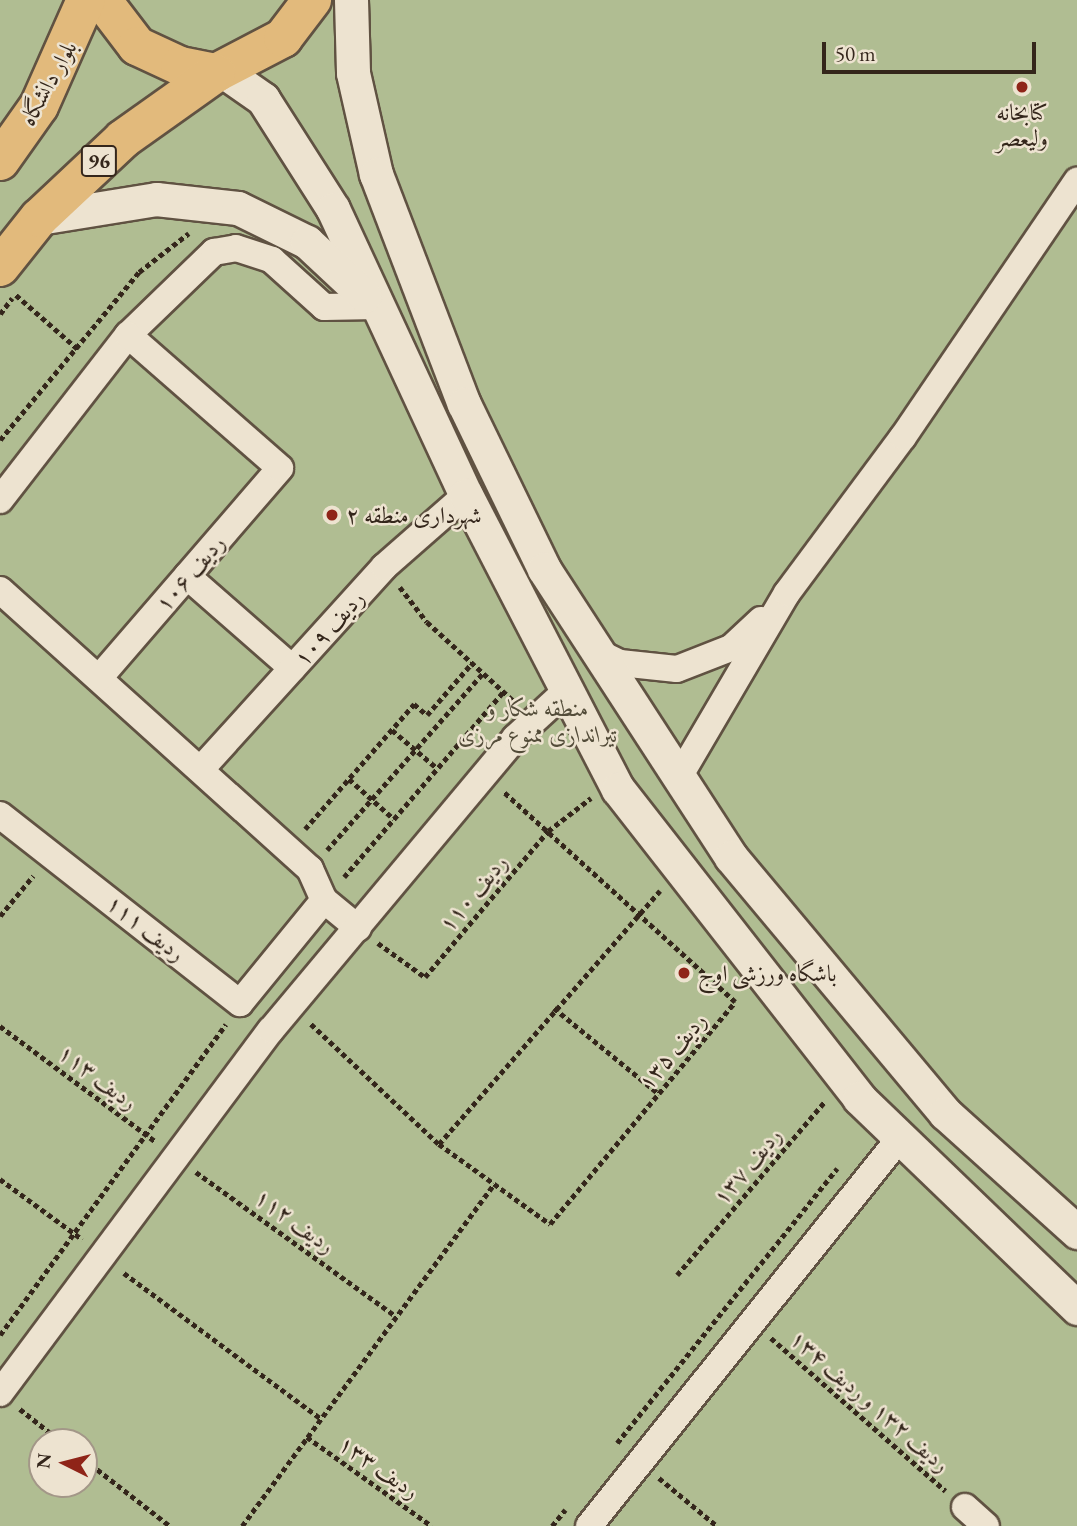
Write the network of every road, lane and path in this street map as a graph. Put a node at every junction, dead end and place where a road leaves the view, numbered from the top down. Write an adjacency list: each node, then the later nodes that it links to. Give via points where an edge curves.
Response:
1 (86, 0): 6 (main road, بلوار دانشگاه, via 39,106)
2 (102, 0): 5 (main road, via 137,46 180,66)
3 (312, 0): 5 (main road, 96, via 283,38)
4 (351, 0): 10 (street, via 353,73 373,161)
5 (219, 72): 8 (main road, 96, via 123,139); 11 (street, via 263,99 304,159)
6 (0, 162)
7 (1077, 181): 20 (street, via 903,437)
8 (39, 218): 9 (main road, 96); 11 (street, via 156,199 238,208 307,242)
9 (13, 282): 12 (path); 14 (path)
10 (418, 291): 11 (street); 21 (street, via 544,569)
11 (377, 306): 13 (street, via 324,307 272,260 236,248 214,252); 15 (street)
12 (0, 314)
13 (128, 335): 14 (street); 18 (street, ردیف ۱۰۶, via 280,468)
14 (102, 370): 16 (street)
15 (466, 495): 17 (street, ردیف ۱۰۹); 27 (street)
16 (0, 500)
17 (384, 568): 22 (path, via 427,622); 23 (street, ردیف ۱۰۹)
18 (187, 576): 23 (street); 25 (street, ردیف ۱۰۶)
19 (0, 590): 25 (street)
20 (787, 593): 21 (street, via 731,648 705,662 648,669); 34 (street)
21 (594, 650): 34 (street)
22 (472, 663): 24 (path); 29 (path, via 426,715 414,704)
23 (292, 668): 32 (street, ردیف ۱۰۹)
24 (483, 673): 26 (path); 30 (path)
25 (99, 678): 32 (street)
26 (503, 692): 28 (path); 31 (path)
27 (565, 692): 28 (street); 36 (street)
28 (534, 720): 33 (street)
29 (392, 730): 30 (path); 35 (path)
30 (415, 750): 31 (path); 37 (path)
31 (437, 768): 39 (path)
32 (201, 769): 41 (street)
33 (484, 776): 40 (path); 48 (street)
34 (679, 776): 63 (street, via 731,857 945,1112)
35 (349, 779): 37 (path); 41 (path)
36 (614, 781): 40 (path, ردیف ۱۱۰); 44 (street)
37 (372, 799): 39 (path); 43 (path)
38 (0, 815): 42 (street, ردیف ۱۱۱)
39 (394, 819): 45 (path)
40 (548, 831): 46 (path); 48 (path, ردیف ۱۱۰, via 425,977)
41 (288, 849): 43 (street)
42 (51, 853): 47 (path); 49 (street, ردیف ۱۱۱)
43 (310, 869): 45 (street)
44 (679, 874): 46 (path); 53 (street)
45 (324, 900): 48 (street); 49 (street)
46 (638, 910): 51 (path); 54 (path, ردیف ۱۳۵, via 736,1002)
47 (0, 916)
48 (358, 928): 50 (street)
49 (240, 1003): 55 (path)
50 (293, 1007): 57 (path); 58 (street)
51 (554, 1008): 54 (path); 57 (path)
52 (0, 1026): 55 (path, ردیف ۱۱۳)
53 (844, 1080): 56 (street); 65 (path, ردیف ۱۳۷)
54 (659, 1094): 61 (path, ردیف ۱۳۵, via 550,1224)
55 (145, 1134): 58 (path, ردیف ۱۱۳); 62 (path)
56 (898, 1140): 66 (street); 68 (street)
57 (439, 1144): 61 (path)
58 (175, 1156): 64 (street); 67 (path, ردیف ۱۱۲)
59 (843, 1161): 74 (path)
60 (0, 1179): 62 (path)
61 (494, 1184): 67 (path)
62 (74, 1232): 64 (path); 69 (path)
63 (1077, 1233)
64 (101, 1256): 70 (street); 71 (path)
65 (677, 1275)
66 (1077, 1308)
67 (394, 1315): 71 (path)
68 (752, 1322): 75 (street); 78 (path, ردیف ۱۳۲ و ردیف ۱۳۴)
69 (0, 1335)
70 (5, 1397): 72 (path)
71 (320, 1418): 73 (path)
72 (44, 1428)
73 (307, 1437): 80 (path); 81 (path, ردیف ۱۳۳)
74 (611, 1451)
75 (640, 1462): 83 (street); 84 (path)
76 (98, 1470): 79 (path)
77 (569, 1505): 82 (path)
78 (965, 1507): 85 (street)
79 (170, 1526)
80 (242, 1526)
81 (432, 1526)
82 (552, 1526)
83 (589, 1526)
84 (718, 1526)
85 (986, 1526)

